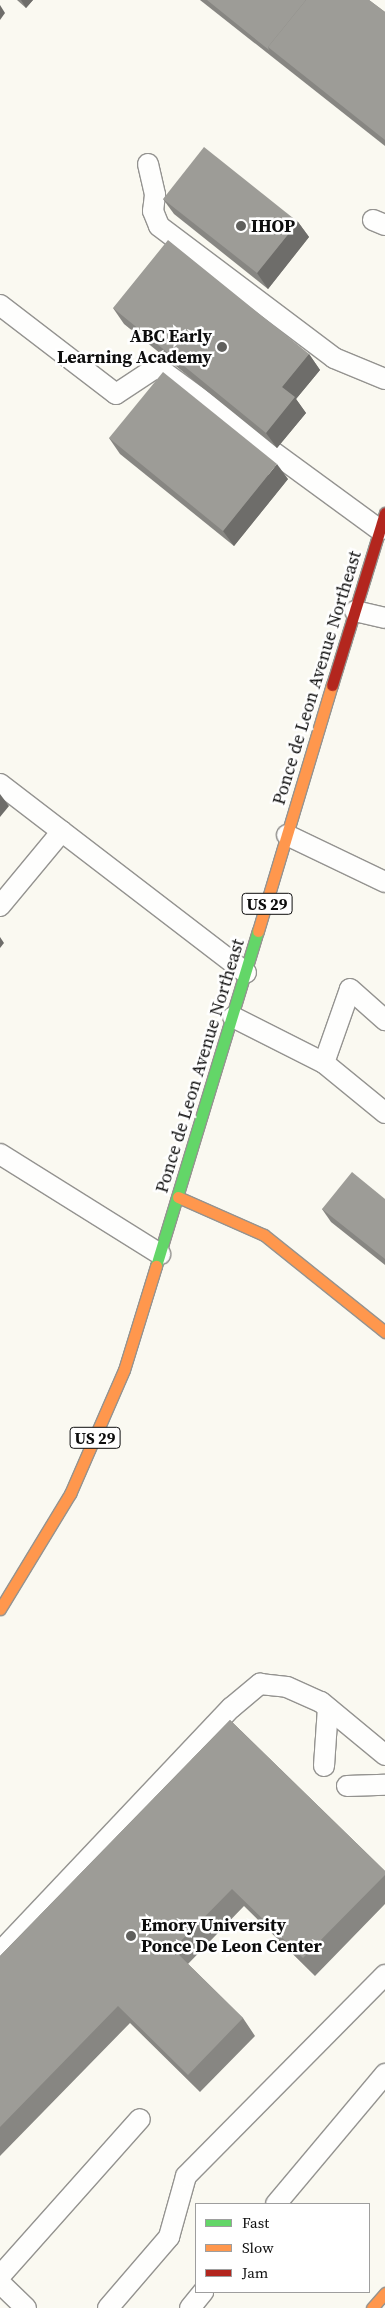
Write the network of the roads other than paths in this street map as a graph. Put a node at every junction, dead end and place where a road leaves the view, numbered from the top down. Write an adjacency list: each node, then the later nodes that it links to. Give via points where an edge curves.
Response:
1 (148, 164): 3 (lane, via 155,195 153,211 159,226 334,358)
2 (0, 305): 4 (lane, via 116,394 157,367)
3 (385, 379)
4 (382, 522): 5 (main road, Ponce de Leon Avenue Northeast / US 29)
5 (355, 611): 6 (lane); 9 (main road, Ponce de Leon Avenue Northeast / US 29)
6 (385, 618)
7 (0, 784): 8 (lane)
8 (62, 831): 11 (lane); 12 (lane)
9 (287, 835): 10 (lane); 12 (main road, Ponce de Leon Avenue Northeast / US 29)
10 (385, 882)
11 (0, 906)
12 (246, 973): 13 (main road, Ponce de Leon Avenue Northeast / US 29)
13 (233, 1017): 15 (lane); 18 (main road, Ponce de Leon Avenue Northeast / US 29)
14 (385, 1020): 15 (lane, via 350,990)
15 (324, 1063): 16 (lane)
16 (385, 1113)
17 (0, 1154): 19 (lane)
18 (178, 1197): 19 (main road, Ponce de Leon Avenue Northeast / US 29); 20 (main road, via 264,1234)
19 (160, 1254): 21 (main road, Ponce de Leon Avenue Northeast / US 29, via 124,1370 70,1494)
20 (385, 1332)
21 (0, 1608)
22 (328, 1708): 23 (lane); 24 (lane); 27 (lane, via 287,1687 260,1684 231,1708)
23 (385, 1755)
24 (324, 1766)
25 (385, 1785): 26 (lane)
26 (347, 1786)
27 (0, 1952)
28 (385, 1975): 37 (lane, via 186,2176 169,2237)
29 (385, 2074): 31 (lane)
30 (140, 2119): 32 (lane)
31 (277, 2203)
32 (0, 2276)
33 (0, 2284): 36 (lane)
34 (202, 2293): 38 (lane)
35 (385, 2293): 39 (main road)
36 (26, 2308)
37 (108, 2308)
38 (190, 2308)
39 (372, 2308)

